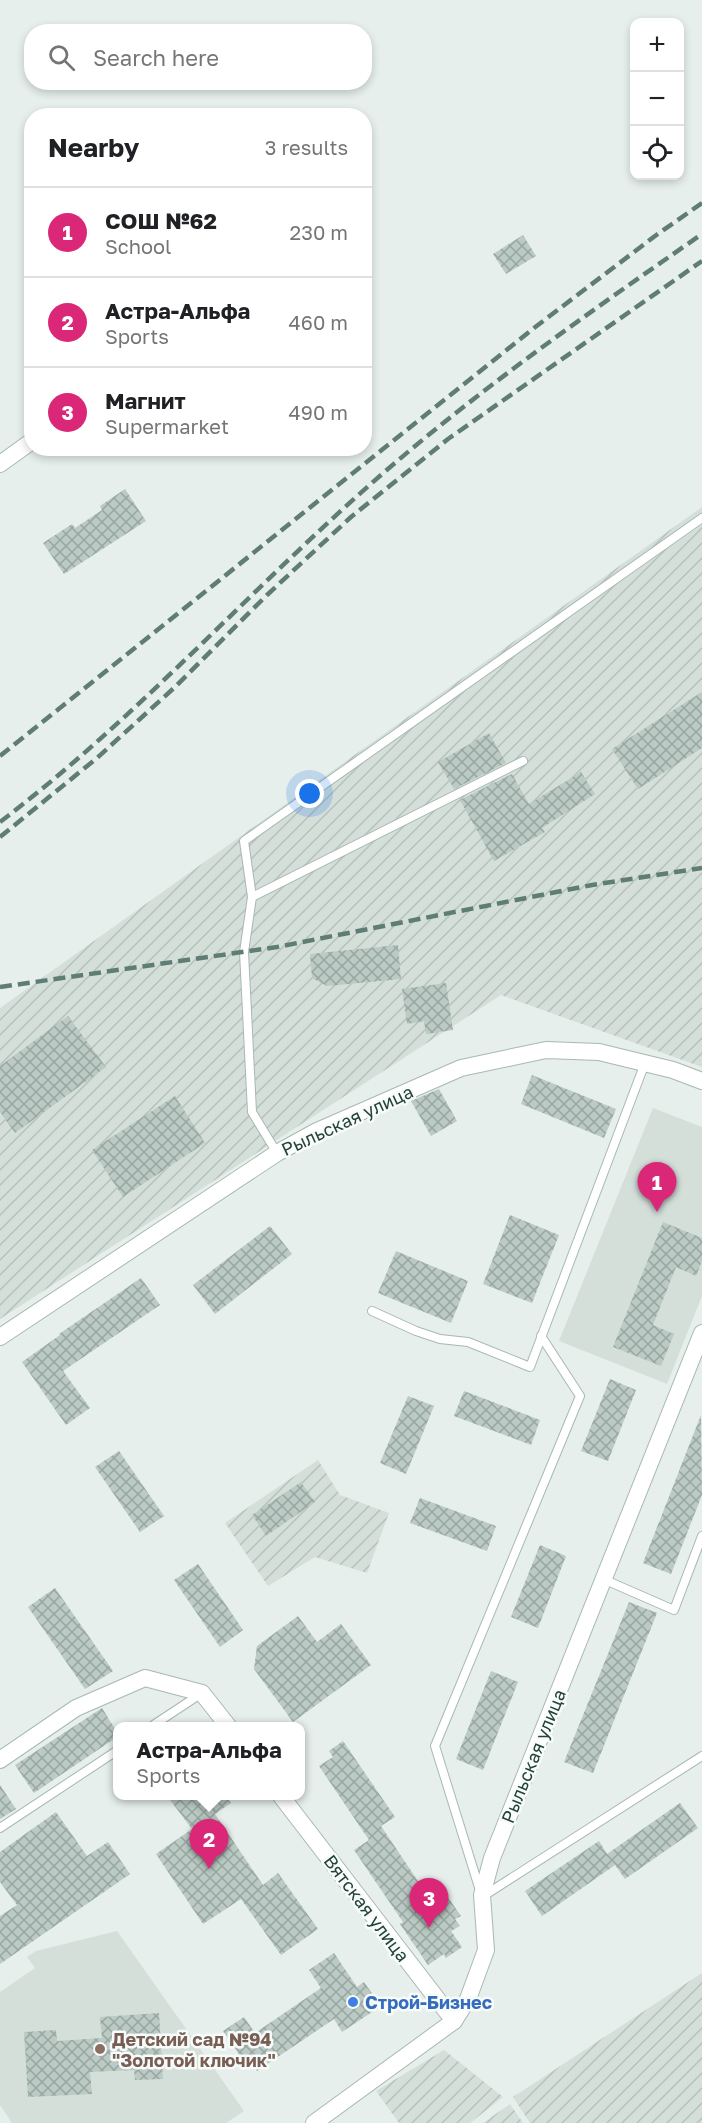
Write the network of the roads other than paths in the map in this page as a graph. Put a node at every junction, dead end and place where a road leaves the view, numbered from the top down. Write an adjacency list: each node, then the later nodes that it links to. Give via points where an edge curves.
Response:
1 (24, 447): 2 (street)
2 (0, 464)
3 (702, 518): 5 (lane, via 244,841)
4 (523, 760): 5 (lane)
5 (252, 897): 8 (lane, via 244,952 252,1112)
6 (645, 1063): 7 (street, Рыльская улица); 8 (street, Рыльская улица, via 599,1052 546,1050 461,1068 317,1131); 11 (lane)
7 (702, 1081)
8 (277, 1153): 12 (street, Рыльская улица)
9 (372, 1311): 11 (lane, via 416,1331 468,1342 530,1366)
10 (702, 1333): 13 (street, Рыльская улица)
11 (541, 1336): 24 (lane, via 580,1396 435,1746)
12 (0, 1337)
13 (698, 1352): 15 (street, Рыльская улица)
14 (702, 1536): 15 (lane, via 674,1610)
15 (603, 1579): 24 (street, Рыльская улица, via 492,1858)
16 (202, 1693): 17 (lane); 18 (street); 21 (street, via 145,1678 76,1708)
17 (158, 1722)
18 (225, 1722)
19 (113, 1753): 23 (lane)
20 (702, 1756): 24 (lane)
21 (0, 1760)
22 (284, 1800): 25 (street, Вятская улица)
23 (0, 1828)
24 (482, 1897): 25 (street, Рыльская улица, via 486,1950 468,1999)
25 (454, 2021): 26 (street, Рыльская улица)
26 (314, 2123)

